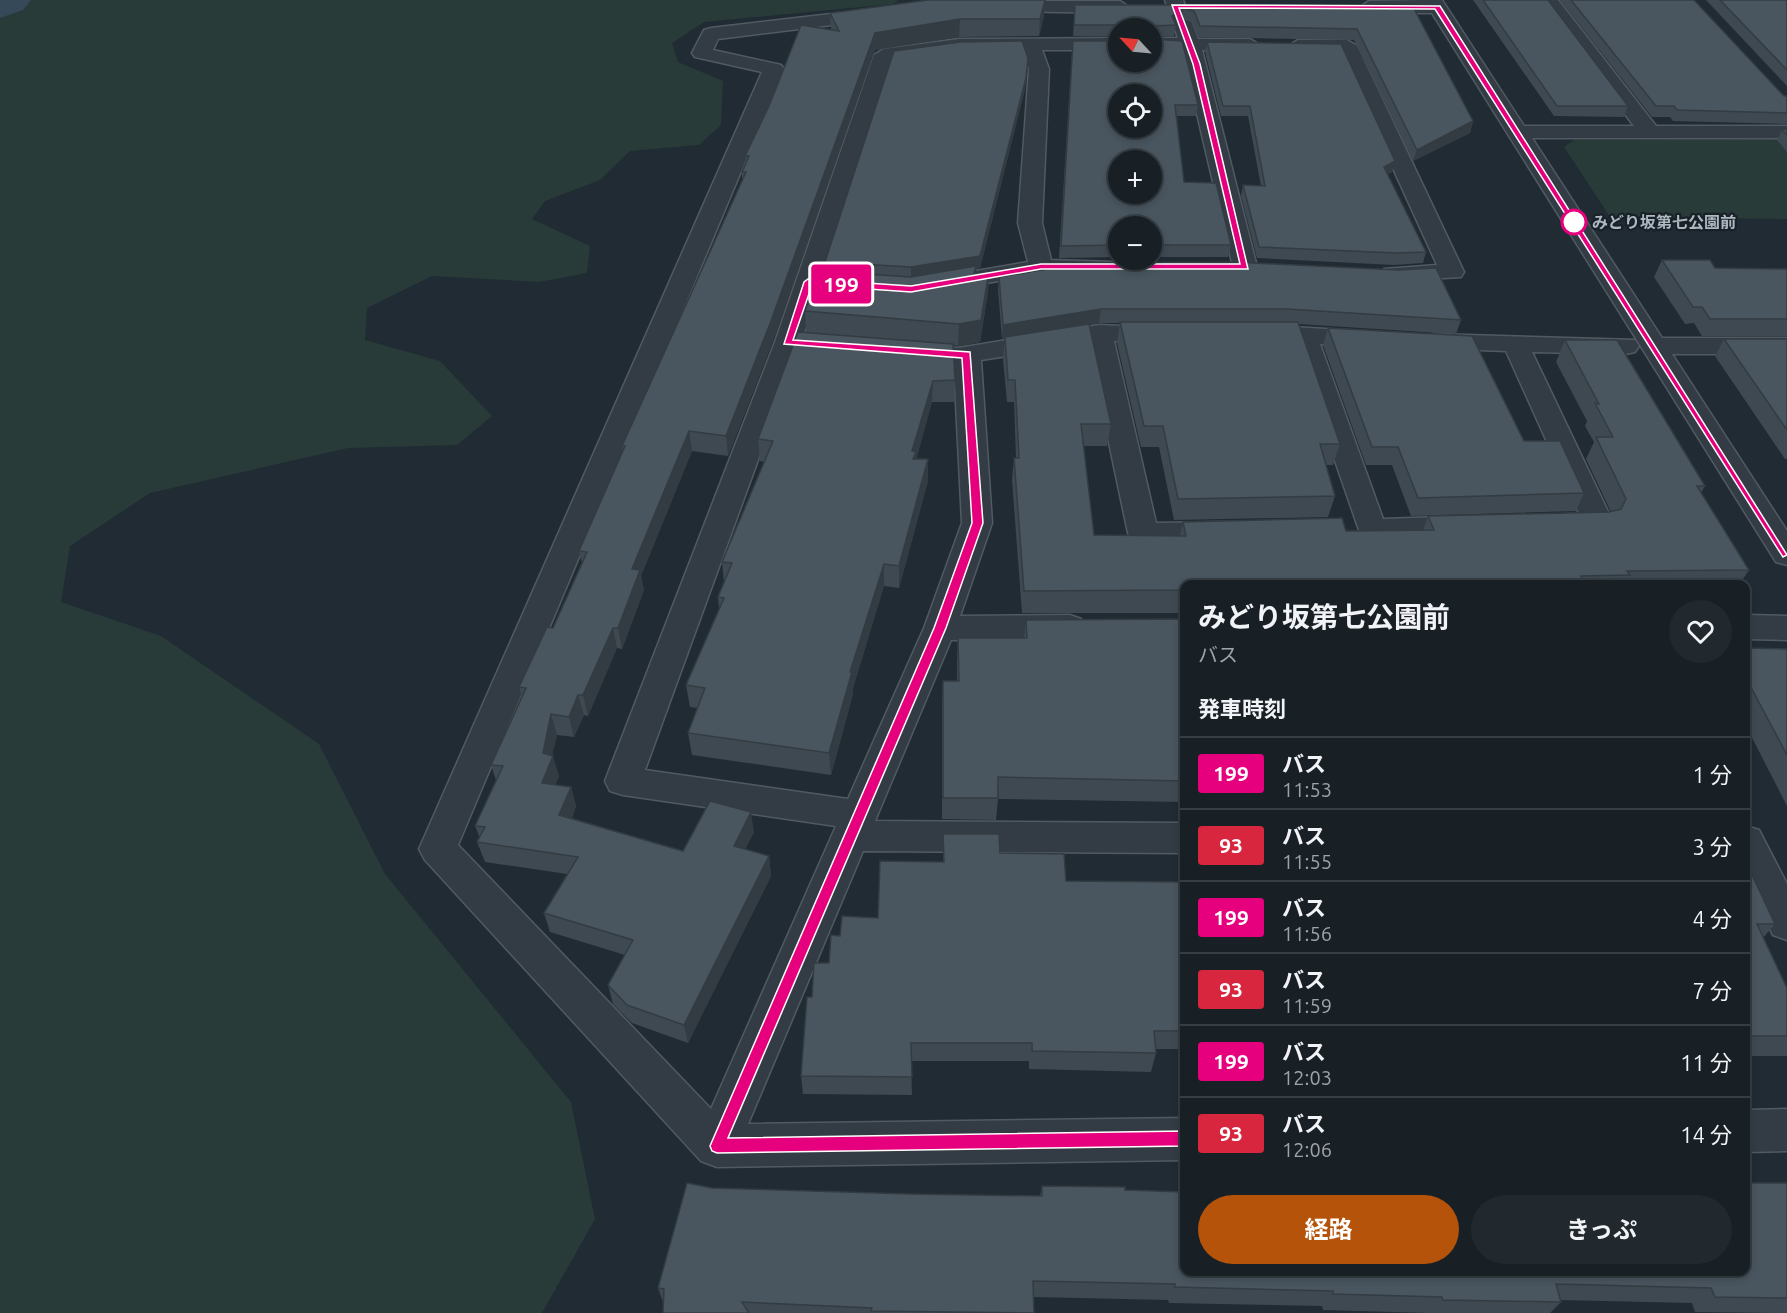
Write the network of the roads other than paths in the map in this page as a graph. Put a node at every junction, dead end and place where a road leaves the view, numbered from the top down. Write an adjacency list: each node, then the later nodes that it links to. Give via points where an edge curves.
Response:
1 (1548, 0): 14 (street)
2 (1170, 4): 5 (street); 12 (street)
3 (1435, 4): 6 (street); 13 (street)
4 (1139, 6): 7 (street)
5 (1198, 6)
6 (1350, 7)
7 (983, 8)
8 (900, 12): 47 (street, via 711,34 702,53 774,69 438,849)
9 (1030, 44): 10 (street); 17 (street, via 1039,69 1030,223); 40 (street, via 959,45 884,55 820,283 799,343 623,781)
10 (1108, 44)
11 (1162, 44): 12 (street)
12 (1190, 45): 19 (street); 21 (street, via 1347,46 1452,272)
13 (1516, 132): 14 (street); 28 (street)
14 (1650, 132): 15 (street)
15 (1787, 132)
16 (1219, 266): 19 (street)
17 (1041, 267): 18 (street); 22 (street)
18 (1108, 267)
19 (1245, 267): 20 (street)
20 (1268, 268)
21 (1371, 273)
22 (922, 287)
23 (1099, 333): 24 (street); 31 (street); 34 (street, via 1143,533)
24 (1191, 333)
25 (1226, 333): 26 (street)
26 (1304, 334): 27 (street); 33 (street, via 1360,529)
27 (1516, 345): 28 (street); 32 (street, via 1598,522)
28 (1639, 346): 29 (street); 35 (street)
29 (1787, 346)
30 (878, 350): 31 (street)
31 (967, 354): 38 (street, via 977,523)
32 (1538, 524)
33 (1491, 525)
34 (1257, 531)
35 (1787, 555)
36 (1103, 627): 38 (street)
37 (1750, 627): 39 (street)
38 (940, 628): 40 (street)
39 (1787, 628)
40 (855, 826): 41 (street); 47 (street)
41 (1180, 838)
42 (1750, 850): 43 (street)
43 (1787, 923)
44 (1787, 1130): 45 (street)
45 (1750, 1131)
46 (1180, 1139): 47 (street)
47 (717, 1146)

